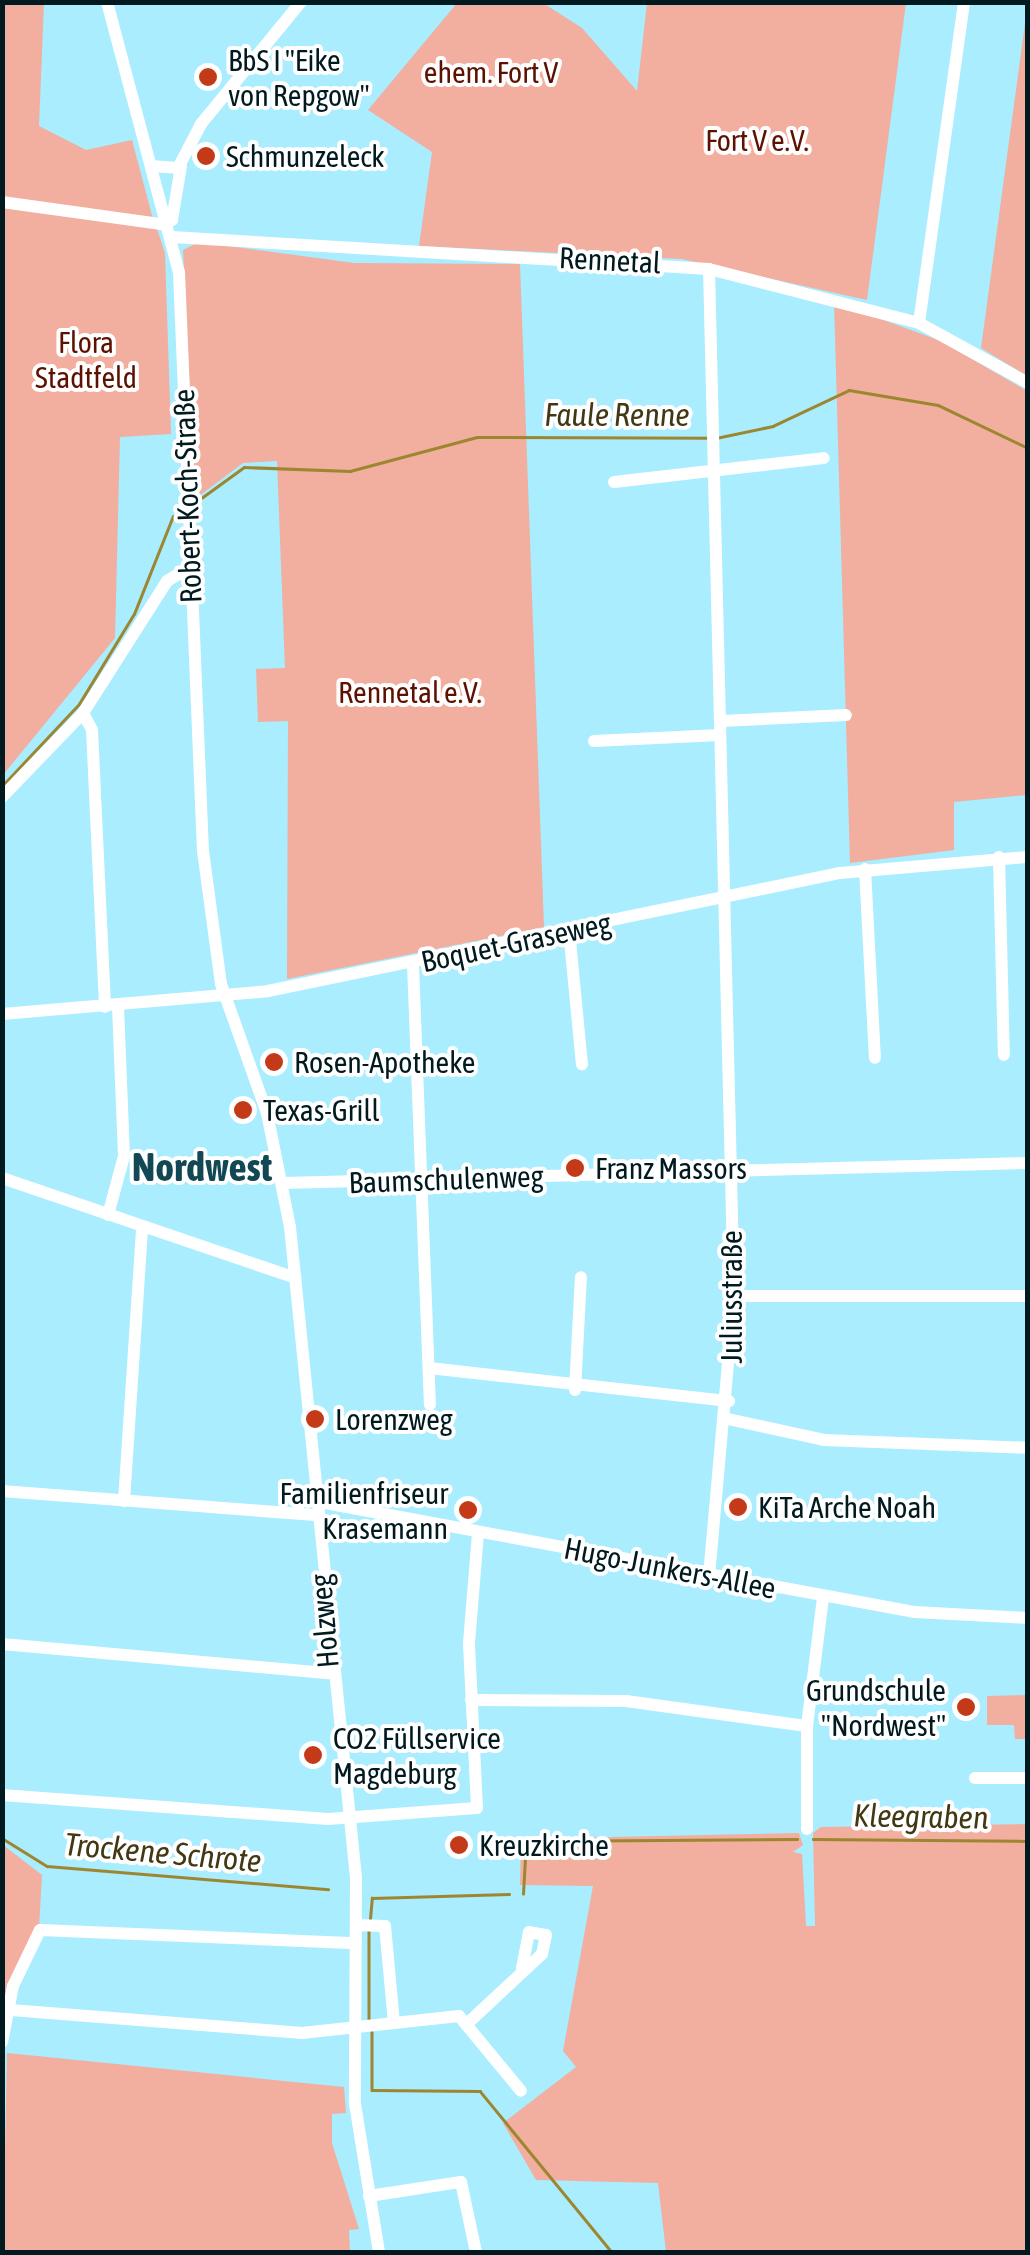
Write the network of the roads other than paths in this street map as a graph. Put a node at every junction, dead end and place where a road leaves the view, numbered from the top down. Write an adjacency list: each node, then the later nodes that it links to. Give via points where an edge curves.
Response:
1 (107, 2): 5 (street, Robert-Koch-Straße)
2 (301, 2): 4 (street, via 200,124)
3 (964, 2): 10 (street)
4 (181, 164): 5 (street, via 167,174); 7 (street)
5 (151, 166): 7 (street, Robert-Koch-Straße)
6 (2, 202): 7 (street)
7 (167, 222): 8 (street, Robert-Koch-Straße)
8 (172, 237): 9 (street, Rennetal); 15 (street, Robert-Koch-Straße)
9 (709, 269): 10 (street, Rennetal); 13 (street, Juliusstraße)
10 (918, 322): 11 (street, Rennetal)
11 (1028, 383)
12 (824, 458): 13 (street)
13 (714, 471): 14 (street); 18 (street, Juliusstraße)
14 (614, 482)
15 (190, 567): 16 (street, via 168,581); 27 (street, Robert-Koch-Straße, via 202,852)
16 (83, 713): 20 (street); 28 (street, via 92,730)
17 (846, 715): 18 (street)
18 (721, 728): 19 (street); 24 (street, Juliusstraße)
19 (594, 740)
20 (2, 797)
21 (999, 857): 22 (street, Boquet-Graseweg); 23 (street, Boquet-Graseweg); 30 (street)
22 (1028, 857)
23 (865, 870): 24 (street, Boquet-Graseweg); 31 (street)
24 (724, 897): 25 (street, Boquet-Graseweg); 34 (street, Juliusstraße)
25 (569, 930): 26 (street, Boquet-Graseweg); 32 (street)
26 (413, 964): 27 (street, Boquet-Graseweg); 36 (street)
27 (224, 998): 28 (street, Boquet-Graseweg); 37 (street, Holzweg)
28 (111, 1006): 29 (street, Boquet-Graseweg); 38 (street, via 124,1156)
29 (2, 1014)
30 (1004, 1054)
31 (875, 1058)
32 (582, 1064)
33 (1028, 1163): 34 (street, Baumschulenweg)
34 (730, 1170): 36 (street, Baumschulenweg); 42 (street, Juliusstraße)
35 (2, 1178): 38 (street)
36 (426, 1180): 37 (street, Baumschulenweg); 44 (street)
37 (284, 1183): 41 (street, Holzweg)
38 (108, 1215): 39 (street)
39 (142, 1227): 41 (street); 51 (street)
40 (581, 1277): 45 (street)
41 (295, 1278): 52 (street, Holzweg)
42 (734, 1296): 43 (street); 46 (street, Juliusstraße)
43 (1028, 1296)
44 (429, 1368): 45 (street); 47 (street)
45 (575, 1390): 46 (street)
46 (730, 1401): 48 (street, Juliusstraße)
47 (430, 1405)
48 (728, 1420): 49 (street, via 824,1440); 54 (street, Juliusstraße)
49 (1028, 1448)
50 (2, 1491): 51 (street, Hugo-Junkers-Allee)
51 (124, 1501): 52 (street, Hugo-Junkers-Allee)
52 (315, 1508): 53 (street, Hugo-Junkers-Allee); 58 (street, Holzweg)
53 (478, 1533): 54 (street, Hugo-Junkers-Allee); 59 (street)
54 (709, 1576): 55 (street, Hugo-Junkers-Allee)
55 (823, 1596): 56 (street, Hugo-Junkers-Allee); 60 (street)
56 (1028, 1618)
57 (2, 1644): 58 (street)
58 (329, 1673): 64 (street, Holzweg)
59 (471, 1700): 60 (street, via 626,1702); 64 (street, via 477,1808)
60 (806, 1726): 65 (street)
61 (975, 1778): 62 (street)
62 (1028, 1778)
63 (2, 1795): 64 (street)
64 (344, 1814): 66 (street, Holzweg)
65 (807, 1829)
66 (366, 1925): 67 (street, Holzweg); 71 (street, via 384,1926)
67 (356, 1943): 69 (street, via 40,1930); 72 (street, Holzweg)
68 (522, 1968): 70 (street)
69 (12, 2010): 72 (street, via 294,2033); 73 (street)
70 (469, 2022): 71 (street); 74 (street)
71 (394, 2023): 72 (street)
72 (365, 2028): 75 (street, Holzweg)
73 (2, 2042)
74 (520, 2091)
75 (369, 2196): 76 (street, Holzweg); 77 (street, via 461,2182)
76 (379, 2252)
77 (476, 2252)

